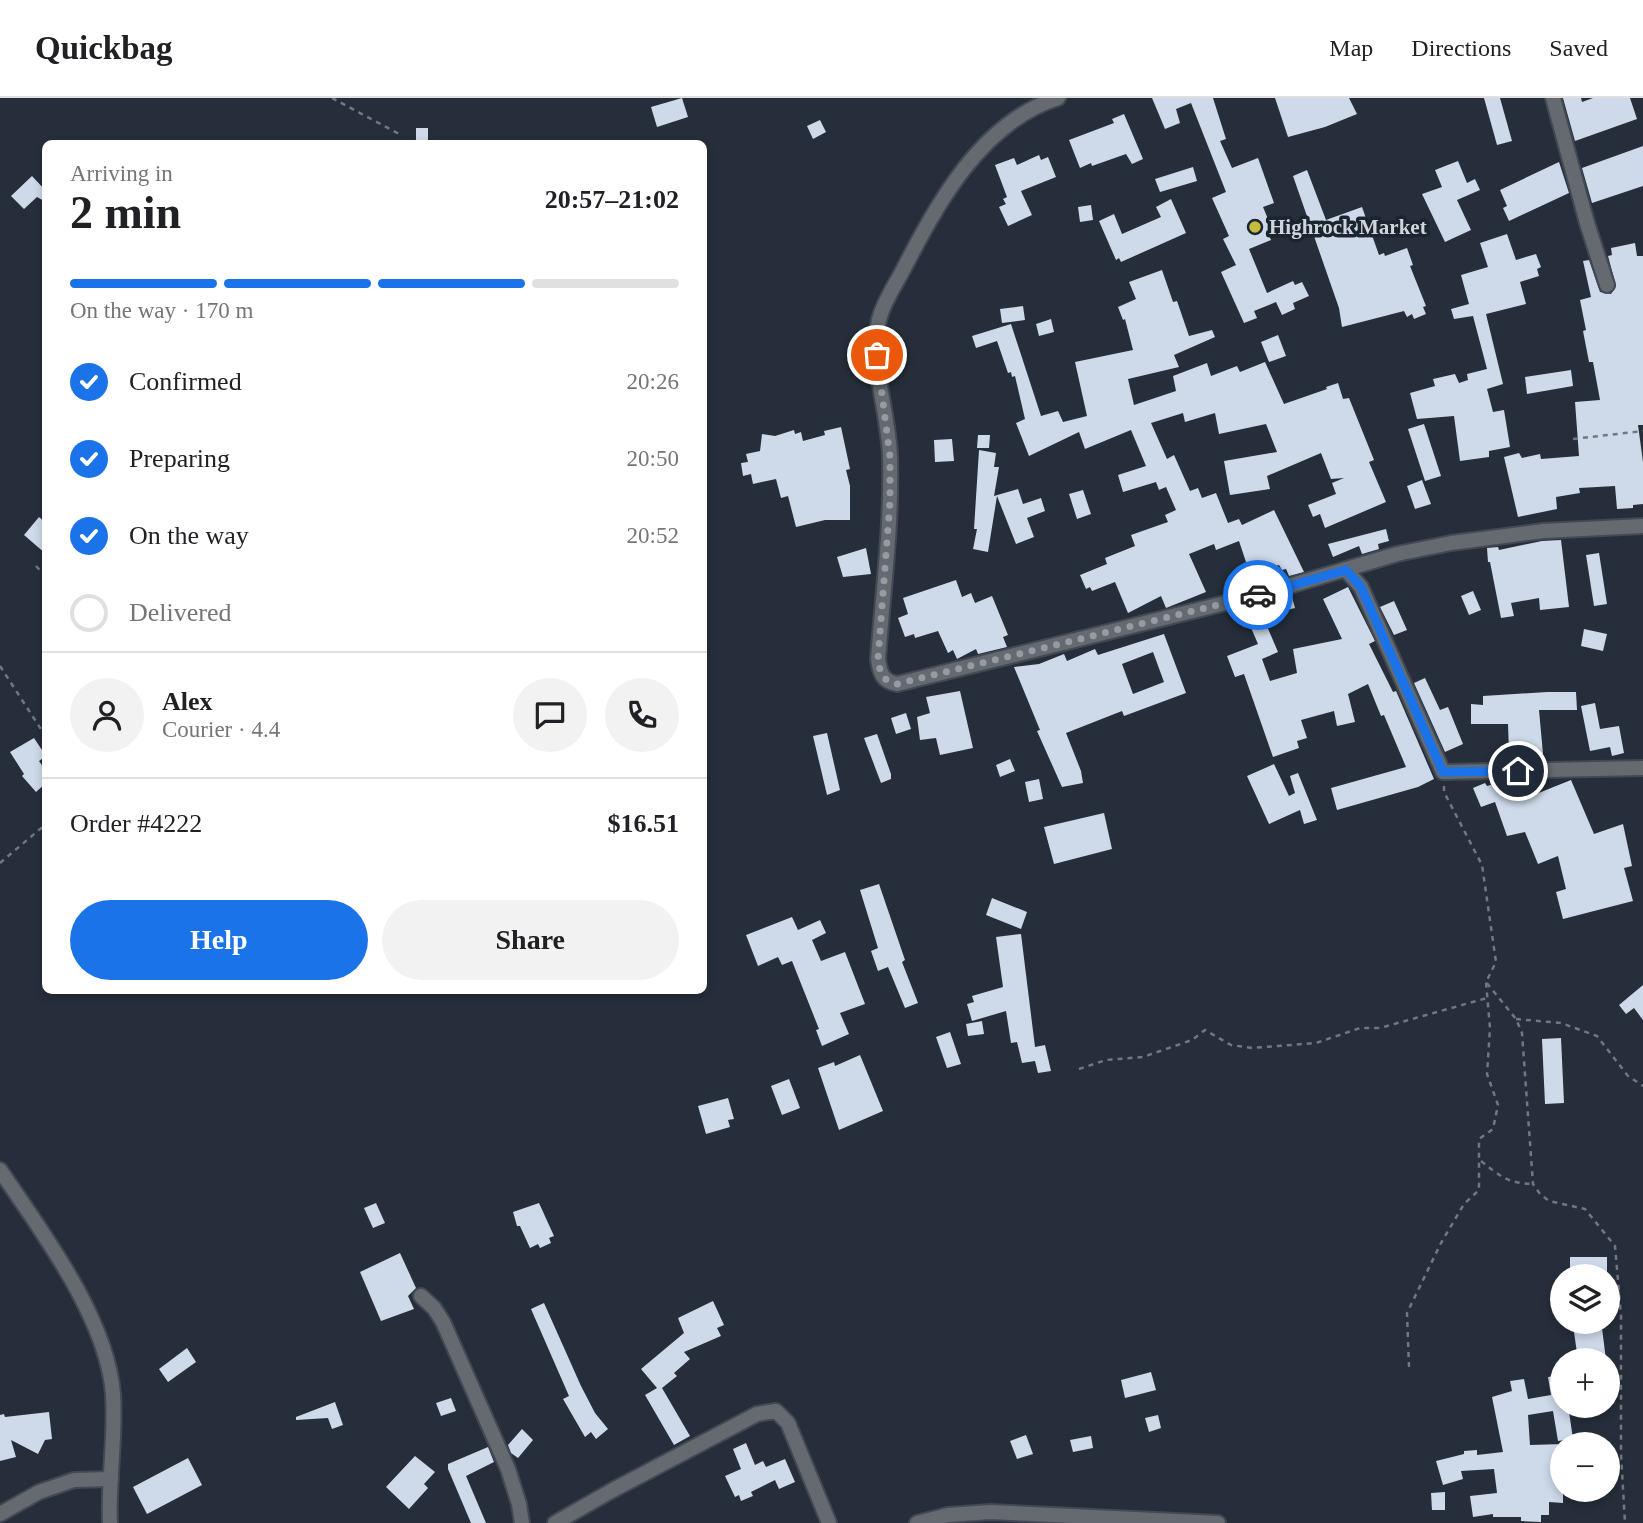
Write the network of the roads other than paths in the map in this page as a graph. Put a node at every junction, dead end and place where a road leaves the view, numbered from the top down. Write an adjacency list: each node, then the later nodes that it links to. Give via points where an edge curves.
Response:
1 (1058, 98): 5 (street, via 1015,118 964,169 926,227 879,318 877,355 890,457 878,659 881,676 897,684)
2 (1553, 98): 3 (street)
3 (1607, 285)
4 (1643, 526): 5 (street, via 1487,537 1397,554)
5 (1346, 570): 6 (street, via 1361,587 1443,772)
6 (1643, 768)
7 (0, 1170): 9 (street, via 62,1262 98,1334 113,1392)
8 (421, 1296): 12 (street, via 443,1322 508,1469)
9 (111, 1479): 10 (street, via 74,1480 38,1492); 11 (street)
10 (0, 1514)
11 (110, 1523)
12 (522, 1523)
13 (555, 1523): 14 (street, via 757,1414 776,1410 788,1423)
14 (829, 1523)
15 (917, 1523): 16 (street, via 990,1512)
16 (1217, 1523)

